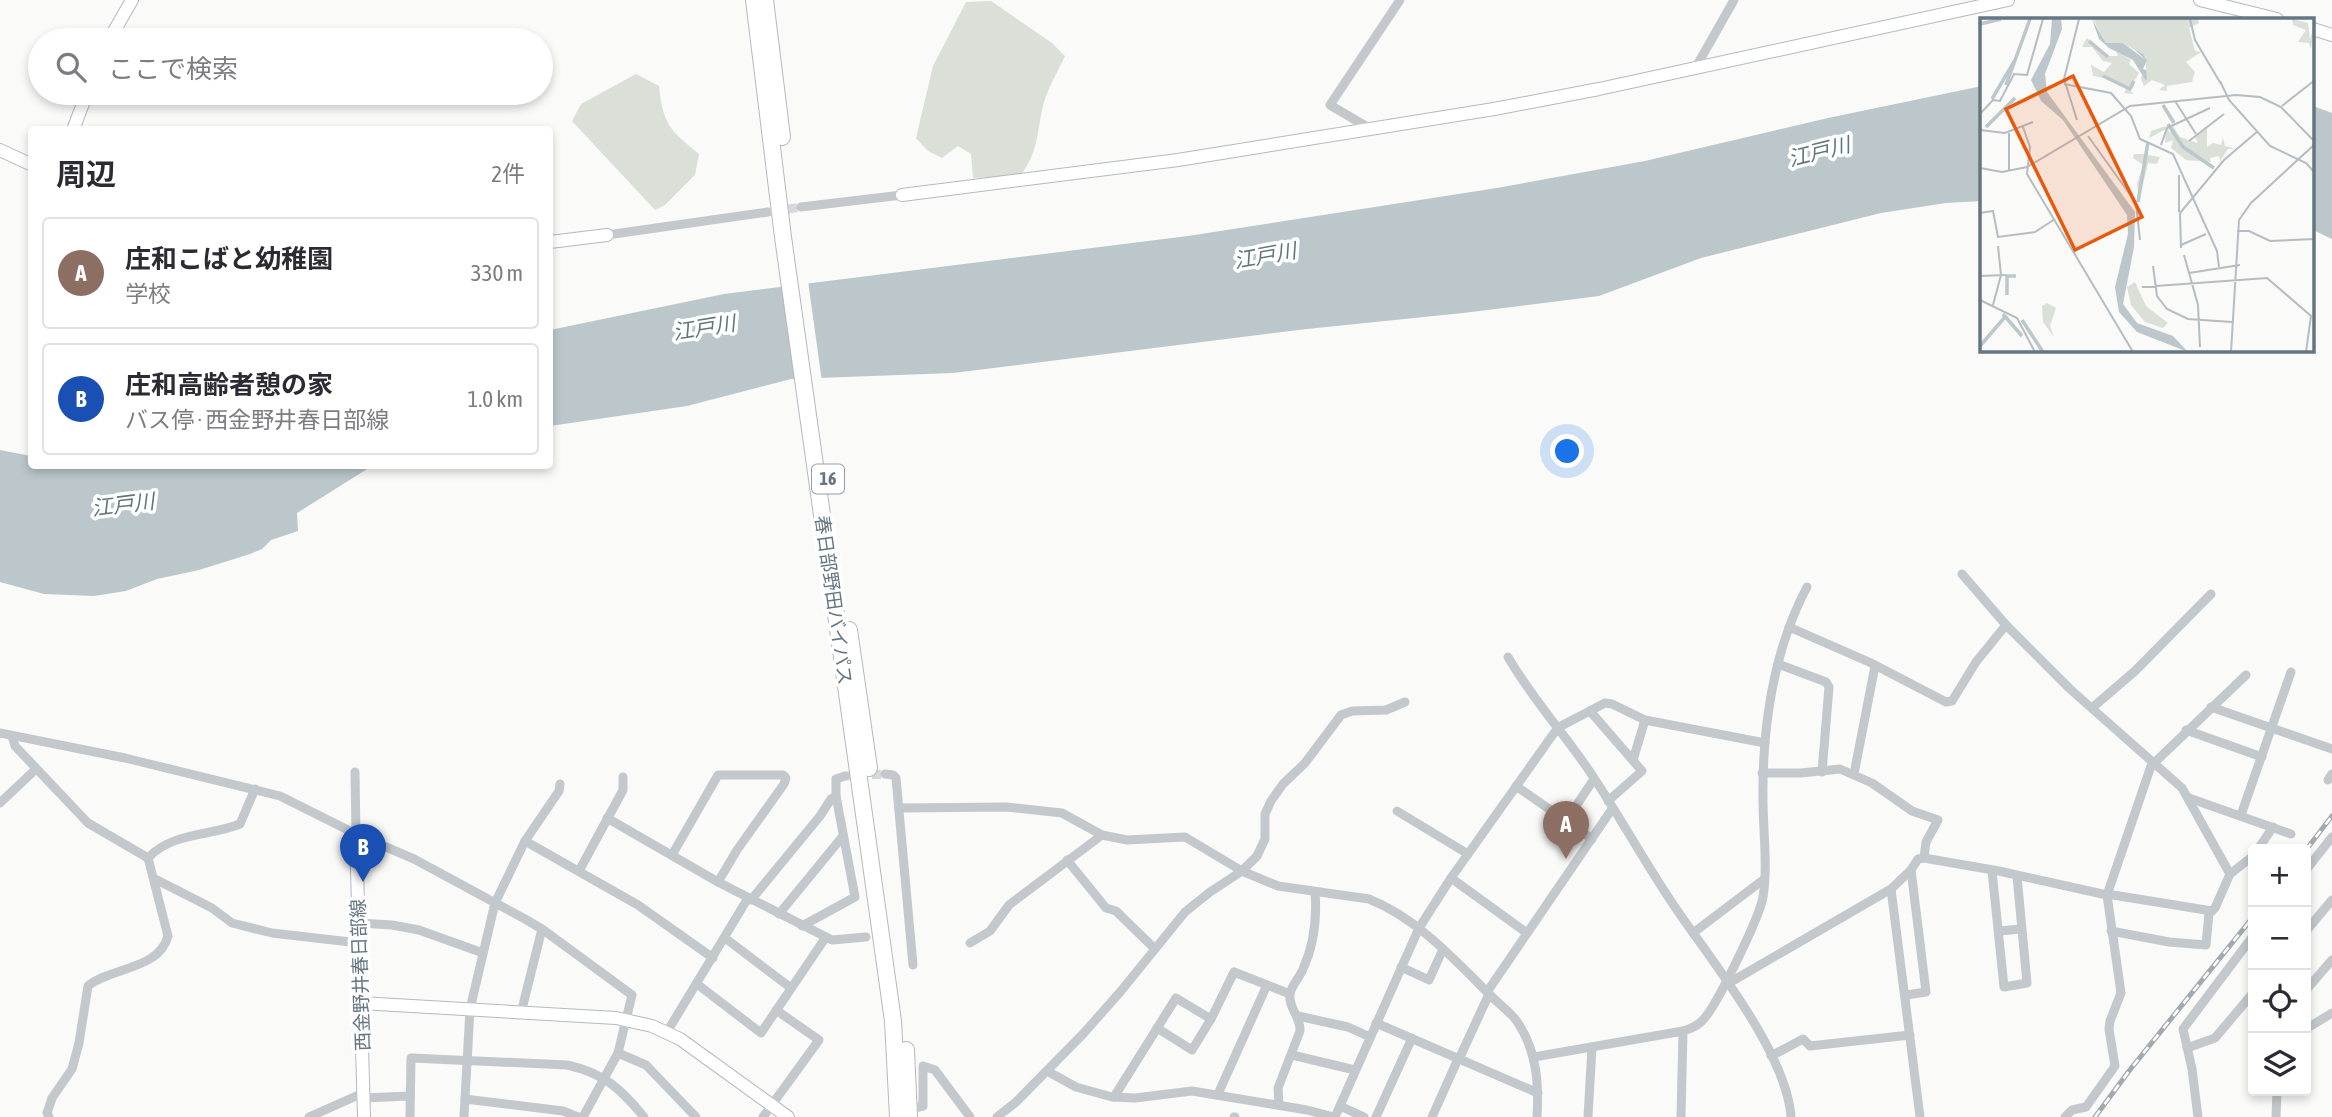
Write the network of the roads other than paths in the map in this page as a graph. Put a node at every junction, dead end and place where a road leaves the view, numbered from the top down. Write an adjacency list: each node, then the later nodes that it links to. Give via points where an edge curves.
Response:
1 (132, 0): 9 (street)
2 (754, 0): 22 (highway, 春日部野田バイパス / 16)
3 (765, 0): 22 (highway, 春日部野田バイパス / 16)
4 (1400, 0): 15 (street, via 1330,105)
5 (1734, 0): 12 (street)
6 (2008, 0): 12 (street)
7 (2200, 0): 8 (street)
8 (2273, 18)
9 (116, 28)
10 (2314, 29): 11 (street)
11 (2332, 35)
12 (1696, 67): 15 (street, via 1599,89)
13 (82, 105): 14 (street)
14 (75, 126)
15 (1369, 128): 18 (street, via 1178,160)
16 (0, 150): 17 (street)
17 (28, 163)
18 (902, 195): 19 (street)
19 (802, 207)
20 (768, 212): 21 (street)
21 (607, 235): 23 (street)
22 (789, 236): 39 (highway, 春日部野田バイパス / 16)
23 (553, 242)
24 (1962, 574): 27 (street)
25 (1807, 587): 28 (street)
26 (2211, 594): 36 (street)
27 (2006, 625): 31 (street, via 1952,701 1928,694); 36 (street)
28 (1789, 627): 30 (street); 31 (street)
29 (1508, 657): 40 (street)
30 (1778, 664): 45 (street); 52 (street, via 1829,687)
31 (1875, 666): 55 (street)
32 (2291, 672): 41 (street)
33 (2246, 675): 35 (street)
34 (1405, 702): 89 (street, via 1386,710 1341,715 1271,801 1262,847)
35 (2211, 707): 41 (street); 42 (street)
36 (2092, 708): 49 (street)
37 (1590, 711): 38 (street, via 1612,704); 40 (street); 48 (street)
38 (1645, 720): 45 (street); 48 (street)
39 (857, 723): 177 (highway, 春日部野田バイパス / 16, via 905,1035); 177 (highway, 春日部野田バイパス / 16, via 893,1021 892,1078)
40 (1558, 728): 58 (street); 60 (street)
41 (2271, 728): 46 (street); 47 (street)
42 (2186, 730): 47 (street); 49 (street)
43 (0, 733): 44 (street)
44 (12, 736): 50 (street); 61 (street)
45 (1765, 743): 53 (street)
46 (2332, 749)
47 (2262, 757): 68 (street)
48 (1633, 760): 65 (street, via 1642,771)
49 (2155, 761): 63 (street); 99 (street)
50 (36, 769): 64 (street); 82 (street, via 88,823)
51 (355, 772): 72 (street)
52 (1822, 772): 53 (street); 55 (street, via 1840,769)
53 (1762, 773): 95 (street)
54 (885, 774): 66 (street, via 896,778)
55 (1854, 774): 83 (street, via 1912,811 1938,820 1926,842)
56 (845, 776): 62 (street, via 836,778)
57 (623, 778): 69 (street, via 623,790)
58 (1594, 779): 65 (street); 70 (street)
59 (560, 784): 78 (street)
60 (1516, 786): 70 (street); 80 (street)
61 (255, 789): 72 (street); 82 (street, via 240,824 192,834)
62 (836, 796): 75 (street); 100 (street)
63 (2189, 798): 68 (street); 91 (street)
64 (0, 803)
65 (1610, 805): 77 (street); 114 (street)
66 (899, 808): 74 (street, via 1030,808 1062,813); 126 (street)
67 (1396, 811): 80 (street)
68 (2241, 815): 71 (street)
69 (607, 818): 81 (street); 88 (street)
70 (1566, 821): 77 (street)
71 (2273, 827): 73 (street); 79 (street)
72 (356, 834): 102 (street); 105 (street, 西金野井春日部線)
73 (2291, 834)
74 (1102, 835): 84 (street); 89 (street, via 1127,840 1185,837)
75 (843, 836): 104 (street); 107 (street, via 855,897)
76 (2332, 837): 86 (street)
77 (1592, 839): 113 (street)
78 (525, 841): 88 (street); 102 (street)
79 (2261, 844)
80 (1468, 854): 94 (street)
81 (673, 855): 96 (street); 96 (street, via 718,775 783,775 784,784)
82 (148, 858): 93 (street)
83 (1924, 858): 87 (street); 90 (street)
84 (1067, 860): 119 (street, via 1009,905 990,930); 121 (street, via 1106,908 1116,911)
85 (2248, 860): 91 (street)
86 (2311, 864)
87 (1911, 870): 97 (street); 137 (street, via 1926,992)
88 (579, 871): 124 (street, via 638,905)
89 (1242, 871): 98 (street, via 1278,886); 121 (street, via 1194,904)
90 (1992, 871): 92 (street); 111 (street)
91 (2231, 874): 103 (street)
92 (2017, 876): 99 (street); 110 (street)
93 (155, 878): 118 (street, via 232,923 272,933); 178 (street, via 166,943 150,960 100,976 88,986 72,1069 52,1098)
94 (1451, 878): 108 (street); 113 (street)
95 (1763, 880): 114 (street); 130 (street, via 1763,900)
96 (718, 882): 100 (street)
97 (1891, 889): 130 (street); 137 (street)
98 (1315, 892): 108 (street, via 1369,899); 136 (street, via 1313,935)
99 (2107, 895): 103 (street); 112 (street)
100 (750, 899): 104 (street); 117 (street)
101 (2332, 900): 106 (street)
102 (495, 902): 109 (street); 123 (street)
103 (2212, 911): 112 (street, via 2206,945)
104 (779, 914): 107 (street)
105 (359, 923): 118 (street, 西金野井春日部線); 123 (street, via 419,930)
106 (2311, 925)
107 (802, 926): 115 (street)
108 (1419, 928): 122 (street); 127 (street)
109 (542, 929): 142 (street); 146 (street, via 632,995)
110 (2021, 929): 111 (street); 111 (street, via 2027,983 2004,987)
111 (1999, 931)
112 (2111, 931): 200 (street, via 2121,993 2109,1029 2115,1066 2086,1107)
113 (1527, 933): 135 (street)
114 (1693, 933): 130 (street)
115 (826, 937): 116 (street); 134 (street)
116 (866, 937)
117 (725, 938): 124 (street); 134 (street)
118 (359, 943): 139 (street, 西金野井春日部線)
119 (970, 943)
120 (2248, 943): 156 (street, via 2183,1029)
121 (1155, 949): 163 (street)
122 (1443, 949): 127 (street, via 1429,980); 135 (street)
123 (484, 953): 140 (street)
124 (713, 958): 131 (street)
125 (2332, 960): 128 (street)
126 (913, 965)
127 (1401, 967): 147 (street)
128 (2323, 970): 129 (street); 132 (street)
129 (2332, 978)
130 (1728, 981): 150 (street, via 1703,1021); 159 (street)
131 (697, 984): 141 (street, via 761,1032); 151 (street)
132 (2311, 984)
133 (1267, 985): 136 (street); 145 (street, via 1234,972); 167 (street)
134 (791, 988): 141 (street)
135 (1488, 993): 160 (street, via 1517,1021); 161 (street)
136 (1290, 994): 144 (street)
137 (1906, 995): 152 (street)
138 (2248, 999): 156 (street, via 2215,1038)
139 (361, 1003): 140 (street); 168 (street, 西金野井春日部線)
140 (470, 1009): 142 (street); 162 (street)
141 (776, 1010): 173 (street, via 819,1040)
142 (521, 1013): 146 (street)
143 (2332, 1013): 148 (street)
144 (1298, 1016): 153 (street); 158 (street, via 1300,1031)
145 (1211, 1019): 149 (street, via 1176,998); 149 (street, via 1192,1050)
146 (626, 1020): 151 (street); 157 (street)
147 (1376, 1023): 153 (street); 154 (street)
148 (2311, 1026)
149 (1157, 1028): 171 (street)
150 (1683, 1031): 155 (street); 197 (street)
151 (667, 1032): 173 (street)
152 (1910, 1035): 159 (street, via 1810,1046 1802,1039); 199 (street)
153 (1370, 1037): 164 (street)
154 (1412, 1038): 161 (street); 193 (street)
155 (1592, 1047): 160 (street); 196 (street)
156 (2187, 1048): 201 (street)
157 (618, 1053): 165 (street); 185 (street, via 646,1065)
158 (1292, 1055): 164 (street); 174 (street, via 1278,1088)
159 (1771, 1056): 198 (street)
160 (1534, 1057): 166 (street)
161 (1458, 1059): 166 (street); 194 (street)
162 (466, 1061): 165 (street, via 567,1065); 169 (street, via 411,1058); 172 (street)
163 (1047, 1070): 171 (street, via 1076,1087); 189 (street)
164 (1356, 1070): 175 (street)
165 (604, 1079): 183 (street); 184 (street, via 624,1093)
166 (1538, 1093): 195 (street)
167 (1218, 1094): 171 (street, via 1192,1091); 174 (street)
168 (363, 1096): 169 (street); 179 (street); 180 (street, 西金野井春日部線)
169 (410, 1096): 181 (street)
170 (2277, 1096): 202 (street)
171 (1114, 1097)
172 (465, 1099): 182 (street); 183 (street)
173 (772, 1105): 186 (street); 187 (street)
174 (1279, 1105): 176 (street)
175 (1340, 1106): 191 (street); 192 (street)
176 (1289, 1107): 190 (street); 191 (street)
177 (906, 1115): 188 (street, via 923,1106 923,1066 935,1070)
178 (49, 1117)
179 (309, 1117)
180 (363, 1117)
181 (410, 1117)
182 (464, 1117)
183 (580, 1117)
184 (644, 1117)
185 (696, 1117)
186 (763, 1117)
187 (788, 1117)
188 (970, 1117)
189 (997, 1117)
190 (1287, 1117)
191 (1335, 1117)
192 (1364, 1117)
193 (1376, 1117)
194 (1432, 1117)
195 (1537, 1117)
196 (1588, 1117)
197 (1681, 1117)
198 (1791, 1117)
199 (1920, 1117)
200 (2064, 1117)
201 (2198, 1117)
202 (2276, 1117)

